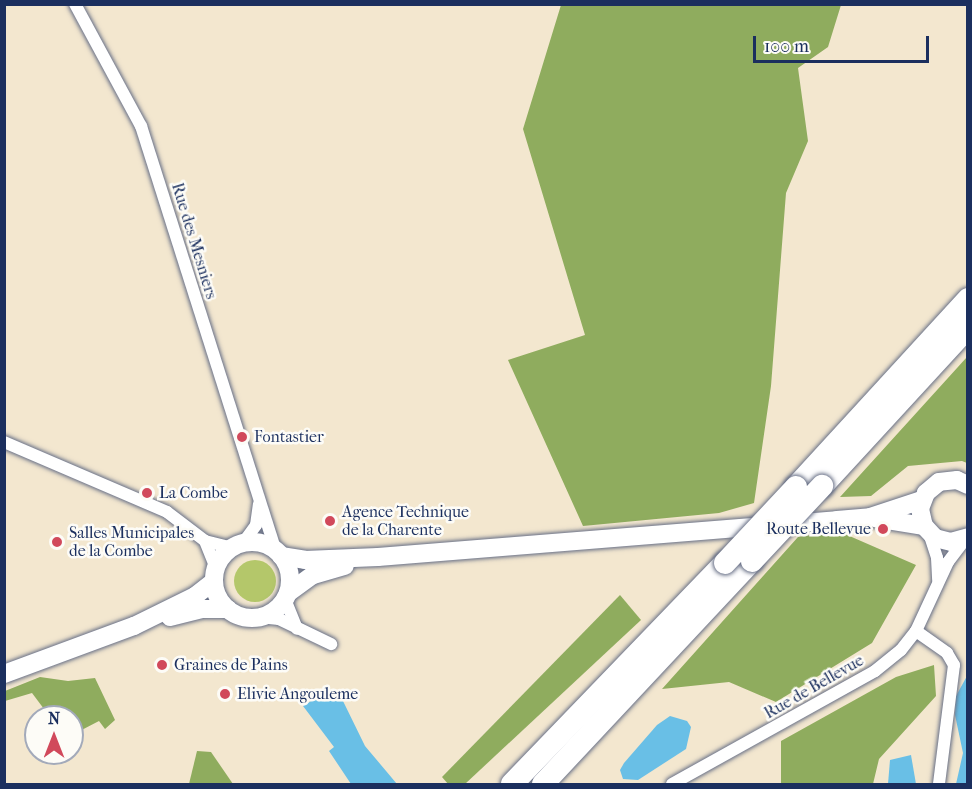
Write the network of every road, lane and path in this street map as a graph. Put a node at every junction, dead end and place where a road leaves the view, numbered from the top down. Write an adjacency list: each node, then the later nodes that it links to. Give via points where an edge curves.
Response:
1 (75, 4): 6 (street, Rue des Mesniers, via 141,126 229,413)
2 (968, 299): 26 (highway, bridge, via 725,563)
3 (968, 327): 25 (highway, bridge)
4 (4, 442): 11 (street, via 167,512)
5 (968, 485): 7 (street, via 957,480 939,482)
6 (260, 496): 12 (street, Rue des Mesniers, via 256,525); 13 (street, Rue des Mesniers)
7 (922, 500): 8 (street); 9 (street)
8 (870, 517): 9 (street); 14 (street)
9 (926, 530): 10 (street, via 951,542); 16 (street, Rue de Bellevue, via 937,558)
10 (967, 538): 16 (street, Rue de Bellevue)
11 (205, 541): 12 (street); 15 (street)
12 (238, 545): 13 (street, via 260,543); 15 (street)
13 (278, 553): 14 (street, via 305,560); 17 (street, via 288,567)
14 (378, 556): 17 (street, via 323,571)
15 (215, 574): 18 (street, via 221,601); 20 (street, via 195,596)
16 (938, 582): 22 (street, Rue de Bellevue)
17 (287, 596): 19 (street, via 270,614); 21 (street)
18 (228, 609): 19 (street, via 237,615); 20 (street, via 202,609)
19 (259, 617): 21 (street, via 279,619)
20 (134, 626): 24 (street)
21 (298, 630): 23 (street)
22 (916, 631): 29 (street, Rue de Bellevue, via 901,650 875,671); 30 (street, via 947,653 954,665)
23 (331, 644)
24 (4, 674)
25 (607, 714): 27 (highway); 28 (highway)
26 (512, 784)
27 (538, 784)
28 (543, 784)
29 (672, 784)
30 (939, 784)

